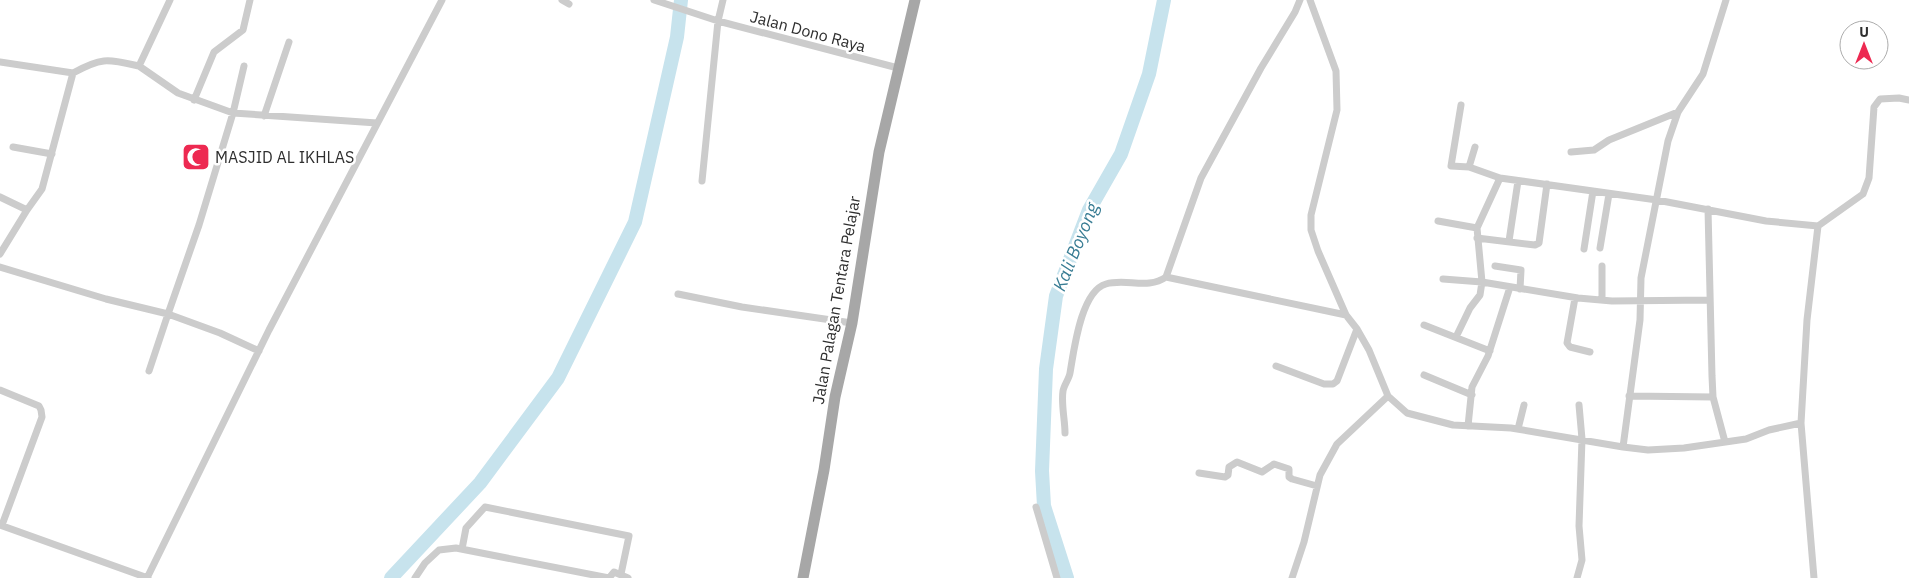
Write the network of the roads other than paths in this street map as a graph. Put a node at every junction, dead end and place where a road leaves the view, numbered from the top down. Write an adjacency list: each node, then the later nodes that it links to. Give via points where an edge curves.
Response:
1 (170, 0): 15 (street)
2 (250, 0): 19 (street, via 243,30 214,52)
3 (442, 0): 25 (street)
4 (562, 0): 11 (street)
5 (654, 0): 12 (street, Jalan Dono Raya)
6 (724, 0): 12 (street)
7 (915, 0): 17 (main road, Jalan Palagan Tentara Pelajar)
8 (1300, 0): 52 (street, via 1201,178)
9 (1310, 0): 63 (street, via 1336,72 1337,110 1311,215 1311,230)
10 (1726, 0): 22 (street, via 1703,74)
11 (569, 4)
12 (718, 21): 17 (street, Jalan Dono Raya); 32 (street)
13 (289, 42): 24 (street)
14 (0, 62): 18 (street)
15 (138, 66): 18 (street, via 102,60); 19 (street, via 178,94)
16 (244, 66): 23 (street)
17 (898, 68): 64 (main road, Jalan Palagan Tentara Pelajar, via 879,152)
18 (73, 73): 29 (street)
19 (194, 100): 23 (street)
20 (1909, 100): 42 (street, via 1880,99 1874,107 1869,178 1863,194)
21 (1462, 104): 30 (street, via 1451,166)
22 (1678, 112): 28 (street, via 1609,140 1594,150); 38 (street, via 1668,141)
23 (233, 113): 24 (street); 62 (street)
24 (264, 116): 25 (street)
25 (377, 123): 68 (street)
26 (13, 147): 29 (street)
27 (1474, 147): 30 (street)
28 (1571, 152)
29 (52, 154): 40 (street, via 42,189)
30 (1469, 167): 31 (street)
31 (1500, 178): 33 (street); 43 (street)
32 (702, 181)
33 (1518, 181): 34 (street); 45 (street)
34 (1546, 184): 35 (street); 45 (street, via 1540,242)
35 (1593, 191): 36 (street); 47 (street)
36 (1609, 194): 38 (street); 46 (street)
37 (0, 197): 40 (street)
38 (1657, 200): 39 (street); 61 (street, via 1641,278)
39 (1708, 209): 42 (street, via 1766,221); 60 (street)
40 (27, 210): 48 (street)
41 (1438, 221): 43 (street)
42 (1818, 226): 81 (street, via 1807,320)
43 (1477, 228): 44 (street)
44 (1477, 238): 45 (street); 54 (street)
45 (1509, 241)
46 (1600, 248)
47 (1584, 249)
48 (0, 254)
49 (1495, 266): 56 (street, via 1521,270)
50 (1602, 266): 59 (street)
51 (0, 267): 62 (street, via 106,300)
52 (1166, 277): 63 (street); 84 (street, via 1158,282 1116,282 1096,289 1077,331 1070,375 1063,390)
53 (1443, 280): 54 (street)
54 (1482, 282): 55 (street); 67 (street, via 1480,295)
55 (1510, 287): 56 (street); 69 (street)
56 (1520, 289): 58 (street)
57 (678, 294): 64 (street)
58 (1575, 298): 59 (street); 70 (street, via 1567,343 1570,347)
59 (1602, 300): 61 (street)
60 (1710, 300): 61 (street); 78 (street)
61 (1640, 302): 77 (street)
62 (168, 314): 68 (street); 72 (street)
63 (1346, 315): 66 (street)
64 (852, 324): 97 (main road, Jalan Palagan Tentara Pelajar, via 835,397)
65 (1424, 326): 67 (street)
66 (1357, 329): 71 (street, via 1333,384 1324,384); 76 (street)
67 (1456, 337): 69 (street)
68 (259, 351): 94 (street)
69 (1490, 351): 75 (street, via 1472,387)
70 (1590, 352)
71 (1276, 366)
72 (149, 371)
73 (1424, 374): 75 (street)
74 (0, 390): 91 (street, via 42,410 42,418)
75 (1472, 395): 82 (street)
76 (1388, 396): 82 (street, via 1407,413); 89 (street, via 1337,444)
77 (1629, 396): 78 (street); 87 (street)
78 (1713, 397): 86 (street)
79 (1524, 405): 83 (street)
80 (1579, 405): 85 (street)
81 (1801, 423): 86 (street); 101 (street)
82 (1468, 426): 83 (street)
83 (1518, 429): 85 (street)
84 (1065, 433)
85 (1582, 439): 87 (street); 100 (street, via 1582,560)
86 (1725, 442): 87 (street, via 1648,450)
87 (1622, 447)
88 (1199, 473): 89 (street, via 1225,478 1229,467 1237,462 1262,472 1274,464 1289,469 1292,480)
89 (1317, 486): 99 (street)
90 (1036, 508): 98 (street)
91 (1, 525): 94 (street)
92 (462, 549): 93 (street, via 466,528 485,507 629,536); 95 (street, via 440,550 425,563); 96 (street)
93 (624, 576): 96 (street, via 614,572)
94 (147, 578)
95 (415, 578)
96 (609, 578)
97 (803, 578)
98 (1057, 578)
99 (1292, 578)
100 (1576, 578)
101 (1814, 578)

